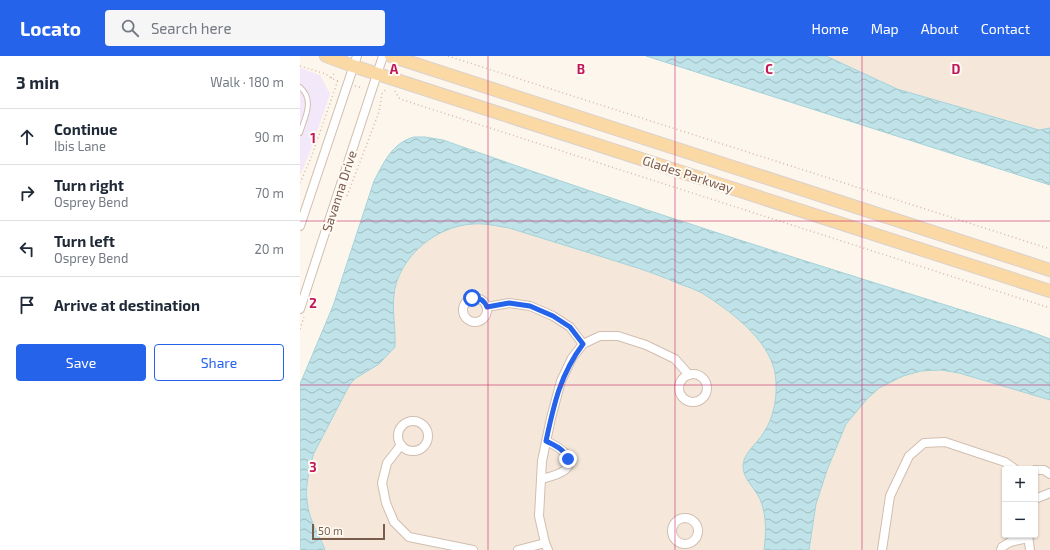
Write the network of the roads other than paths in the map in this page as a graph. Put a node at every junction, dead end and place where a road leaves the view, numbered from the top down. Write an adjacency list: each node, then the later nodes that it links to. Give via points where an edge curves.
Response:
1 (326, 56): 4 (main road, Glades Parkway)
2 (383, 56): 5 (street, Savanna Drive)
3 (391, 56): 9 (main road, Glades Parkway)
4 (355, 61): 5 (main road, Glades Parkway); 8 (street, Savanna Drive)
5 (377, 73): 10 (main road, Glades Parkway); 12 (street, Savanna Drive)
6 (300, 87): 7 (lane, via 308,98 308,108)
7 (300, 133)
8 (300, 226)
9 (1050, 270)
10 (1050, 291)
11 (487, 307): 13 (street, via 509,303 530,306 570,327)
12 (300, 309)
13 (583, 344): 14 (street, via 600,336 618,336 646,345 675,359); 15 (street, via 572,358 561,381)
14 (689, 374)
15 (546, 441): 20 (street); 20 (street, via 560,447 566,453 568,465 565,470)
16 (401, 445): 26 (street, via 387,464 382,483 386,504 394,522 409,537)
17 (1011, 466): 28 (street, via 946,442 924,443 909,456 890,496)
18 (1038, 470): 19 (street)
19 (1050, 474)
20 (541, 479): 25 (street, via 539,516)
21 (1050, 493): 22 (street)
22 (1038, 498)
23 (1022, 538): 29 (street, via 1010,542)
24 (1028, 538): 30 (street)
25 (546, 547): 27 (street)
26 (474, 550)
27 (518, 550)
28 (882, 550)
29 (1001, 550)
30 (1030, 550)

